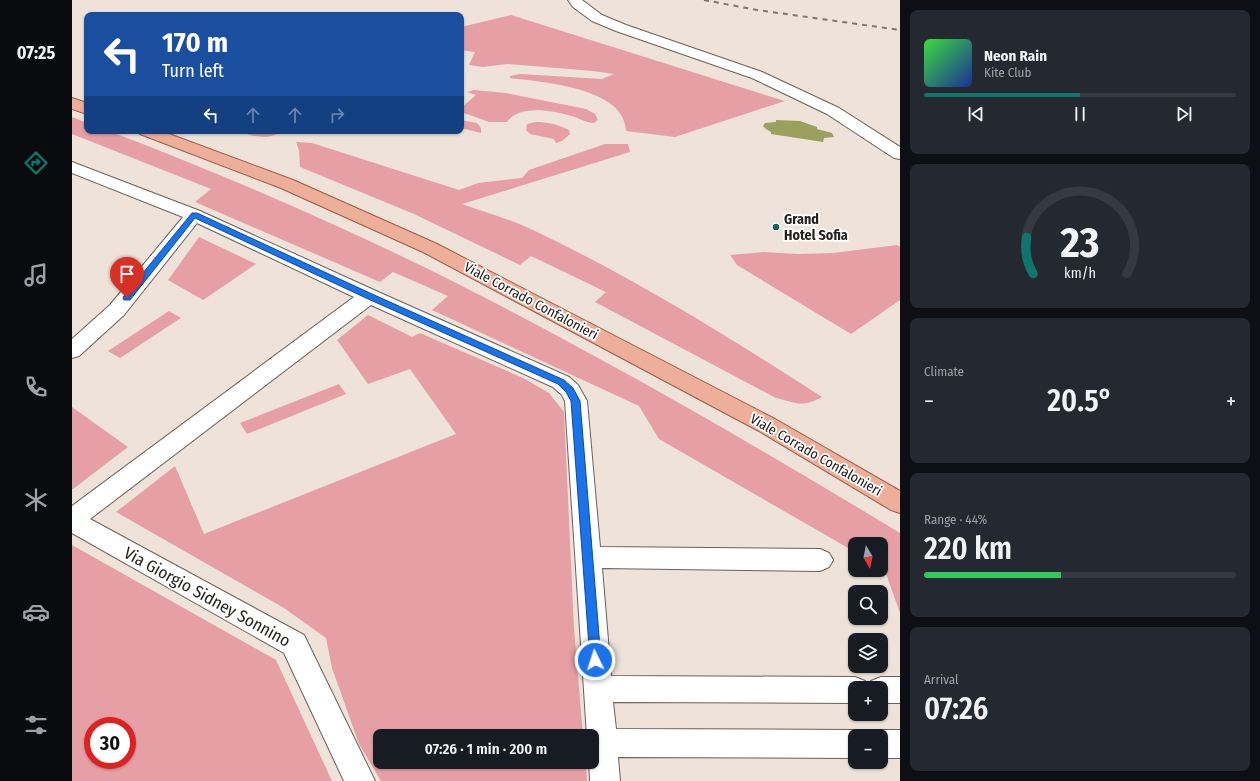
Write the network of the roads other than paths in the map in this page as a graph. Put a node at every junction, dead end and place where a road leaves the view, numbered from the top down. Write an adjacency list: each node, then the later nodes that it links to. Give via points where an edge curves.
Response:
1 (575, 0): 5 (street, via 597,18 757,75 796,93 833,111)
2 (72, 103): 3 (main road)
3 (84, 108)
4 (154, 134): 10 (main road, Viale Corrado Confalonieri, via 287,184 430,248 766,425)
5 (900, 154)
6 (72, 167): 7 (street)
7 (194, 215): 8 (street); 9 (street, via 117,310)
8 (369, 296): 11 (street); 12 (street, via 561,382 570,390 576,401)
9 (72, 351)
10 (900, 503)
11 (72, 520): 22 (street, Via Giorgio Sidney Sonnino, via 294,644)
12 (588, 558): 13 (street); 14 (street)
13 (820, 560)
14 (598, 689): 15 (street); 18 (street)
15 (848, 690)
16 (888, 690): 17 (street)
17 (900, 690)
18 (602, 743): 19 (street); 23 (street)
19 (848, 744)
20 (888, 744): 21 (street)
21 (900, 744)
22 (360, 781)
23 (605, 781)

